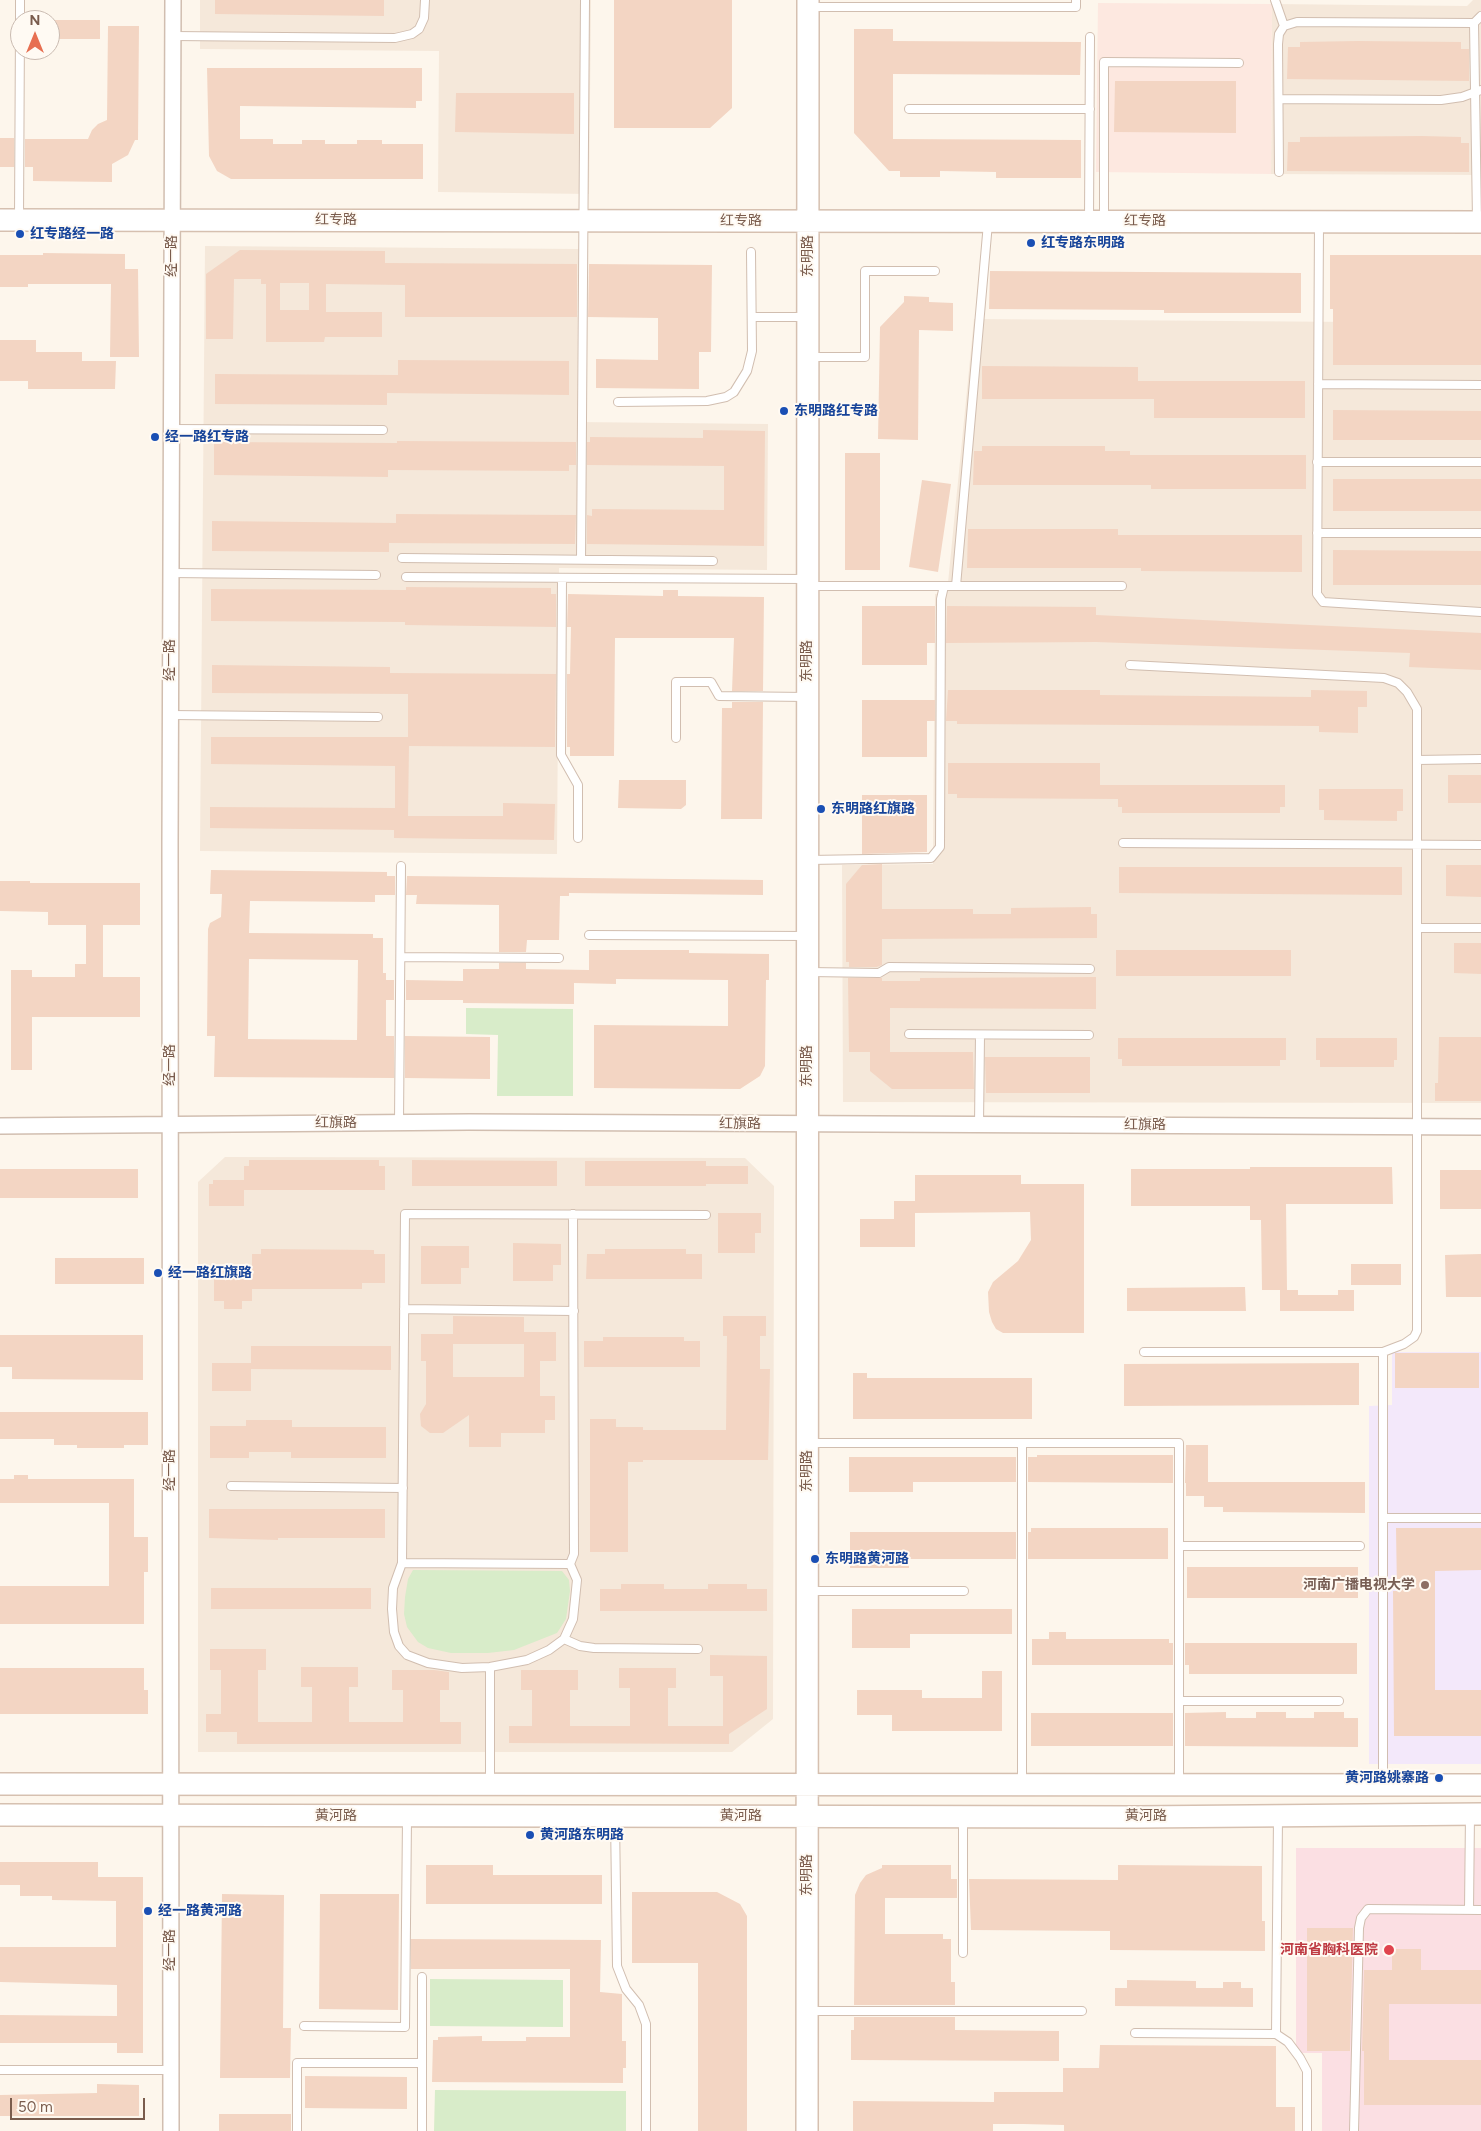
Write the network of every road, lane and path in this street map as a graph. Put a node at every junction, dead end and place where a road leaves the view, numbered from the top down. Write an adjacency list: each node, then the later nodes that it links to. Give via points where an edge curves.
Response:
1 (173, 0): 11 (street, 经一路)
2 (425, 0): 11 (lane, via 424,18 419,29 396,38)
3 (585, 0): 22 (lane)
4 (1076, 0): 7 (lane, via 1076,7)
5 (1275, 0): 10 (lane)
6 (808, 4): 7 (lane); 23 (street, 东明路)
7 (904, 4)
8 (1481, 16): 9 (lane)
9 (1474, 23): 10 (lane, via 1297,22); 15 (lane)
10 (1284, 26): 16 (lane, via 1278,44)
11 (173, 36): 21 (street, 经一路)
12 (1090, 37): 18 (lane)
13 (18, 60): 20 (lane)
14 (1239, 63): 25 (lane, via 1104,62)
15 (1478, 91): 16 (lane, via 1441,100); 27 (lane)
16 (1279, 99): 19 (lane)
17 (910, 109): 18 (lane)
18 (1090, 109): 25 (lane)
19 (1279, 172)
20 (9, 220): 21 (street, 红专路)
21 (172, 220): 22 (street, 红专路); 36 (street, 经一路)
22 (583, 220): 23 (street, 红专路); 43 (lane)
23 (808, 221): 24 (street, 红专路); 31 (street, 东明路)
24 (988, 221): 25 (street, 红专路); 51 (lane)
25 (1097, 221): 26 (street, 红专路)
26 (1319, 221): 27 (street, 红专路); 33 (lane)
27 (1479, 222)
28 (751, 252): 30 (lane)
29 (935, 271): 32 (lane, via 865,271 865,357)
30 (752, 317): 31 (lane); 35 (lane, via 752,351 747,371 734,392 708,401)
31 (808, 317): 32 (street, 东明路)
32 (808, 357): 49 (street, 东明路)
33 (1318, 384): 34 (lane); 38 (lane)
34 (1481, 386)
35 (618, 402)
36 (171, 429): 37 (lane); 45 (street, 经一路)
37 (383, 430)
38 (1317, 462): 39 (lane); 40 (lane)
39 (1481, 462)
40 (1317, 533): 41 (lane); 53 (lane, via 1317,594 1323,602)
41 (1481, 533)
42 (402, 558): 43 (lane)
43 (581, 559): 44 (lane)
44 (713, 561)
45 (170, 574): 46 (lane); 56 (street, 经一路)
46 (376, 575)
47 (406, 577): 48 (lane)
48 (562, 578): 49 (lane); 61 (lane, via 561,755 578,785)
49 (808, 583): 50 (lane); 55 (street, 东明路)
50 (944, 586): 51 (lane); 65 (lane, via 941,599 940,847 932,858)
51 (956, 586): 52 (lane)
52 (1122, 586)
53 (1481, 612)
54 (1130, 666): 59 (lane, via 1384,678 1398,683 1417,709)
55 (807, 697): 58 (lane, via 719,696 711,682 676,682); 65 (street, 东明路)
56 (170, 715): 57 (lane); 79 (street, 经一路)
57 (378, 717)
58 (676, 738)
59 (1417, 760): 60 (lane); 63 (lane)
60 (1481, 760)
61 (578, 838)
62 (1123, 843): 63 (lane)
63 (1417, 845): 64 (lane); 67 (lane)
64 (1481, 845)
65 (807, 860): 70 (street, 东明路)
66 (401, 866): 71 (lane)
67 (1417, 928): 68 (lane); 83 (lane)
68 (1481, 928)
69 (588, 935): 70 (lane)
70 (807, 936): 74 (street, 东明路)
71 (401, 957): 72 (lane); 78 (lane)
72 (559, 958)
73 (1090, 969): 74 (lane, via 889,968 879,973)
74 (807, 972): 80 (street, 东明路)
75 (909, 1034): 76 (lane)
76 (980, 1035): 77 (lane); 81 (lane)
77 (1089, 1036)
78 (399, 1123): 79 (street, 红旗路); 80 (street, 红旗路)
79 (170, 1124): 82 (street, 红旗路); 109 (street, 经一路)
80 (807, 1124): 81 (street, 红旗路); 91 (street, 东明路)
81 (979, 1125): 83 (street, 红旗路)
82 (0, 1126)
83 (1417, 1127): 84 (street, 红旗路); 90 (lane, via 1416,1331 1414,1337 1404,1344)
84 (1481, 1127)
85 (574, 1214): 86 (lane); 87 (lane, via 405,1214); 88 (lane)
86 (706, 1215)
87 (404, 1309): 88 (lane); 94 (lane)
88 (574, 1310): 100 (lane, via 574,1554)
89 (1144, 1352): 90 (lane)
90 (1383, 1352): 95 (lane)
91 (807, 1443): 92 (lane); 101 (street, 东明路)
92 (1022, 1443): 97 (lane, via 1179,1443); 112 (lane)
93 (231, 1486): 94 (lane)
94 (403, 1488): 99 (lane)
95 (1383, 1518): 96 (lane); 114 (lane)
96 (1481, 1518)
97 (1179, 1546): 98 (lane); 106 (lane)
98 (1360, 1546)
99 (402, 1564): 100 (lane); 105 (lane, via 393,1588 392,1609 399,1646 407,1655 428,1663 462,1668)
100 (570, 1564): 103 (lane, via 577,1580 576,1600 573,1619)
101 (807, 1591): 102 (lane); 111 (street, 东明路)
102 (964, 1591)
103 (564, 1639): 104 (lane, via 594,1648); 105 (lane, via 526,1660)
104 (698, 1648)
105 (490, 1667): 110 (lane)
106 (1179, 1701): 107 (lane); 113 (lane)
107 (1339, 1701)
108 (0, 1784): 109 (street)
109 (170, 1784): 110 (street); 118 (street, 经一路)
110 (490, 1785): 111 (street)
111 (807, 1785): 112 (street); 121 (street, 东明路)
112 (1022, 1785): 113 (street)
113 (1179, 1785): 114 (street)
114 (1383, 1785): 115 (street)
115 (1481, 1785)
116 (1475, 1814): 123 (street, 黄河路); 124 (lane)
117 (0, 1815): 118 (street, 黄河路)
118 (170, 1816): 119 (street, 黄河路); 135 (street, 经一路)
119 (407, 1816): 120 (street, 黄河路); 130 (lane, via 405,2027)
120 (615, 1816): 121 (street, 黄河路); 139 (lane, via 617,1966 646,2024)
121 (807, 1816): 122 (street, 黄河路); 128 (street, 东明路)
122 (963, 1816): 123 (street, 黄河路); 126 (lane)
123 (1278, 1816): 132 (lane)
124 (1469, 1910): 125 (lane); 142 (lane, via 1368,1909 1361,1918)
125 (1481, 1910)
126 (963, 1953)
127 (422, 1977): 133 (lane)
128 (807, 2011): 129 (lane); 140 (street, 东明路)
129 (1082, 2011)
130 (304, 2026)
131 (1135, 2033): 132 (lane)
132 (1276, 2034): 141 (lane, via 1288,2042 1307,2071)
133 (422, 2063): 137 (lane, via 297,2063); 138 (lane)
134 (0, 2070): 135 (lane)
135 (170, 2070): 136 (street, 经一路)
136 (170, 2131)
137 (297, 2131)
138 (422, 2131)
139 (646, 2131)
140 (807, 2131)
141 (1307, 2131)
142 (1354, 2131)

